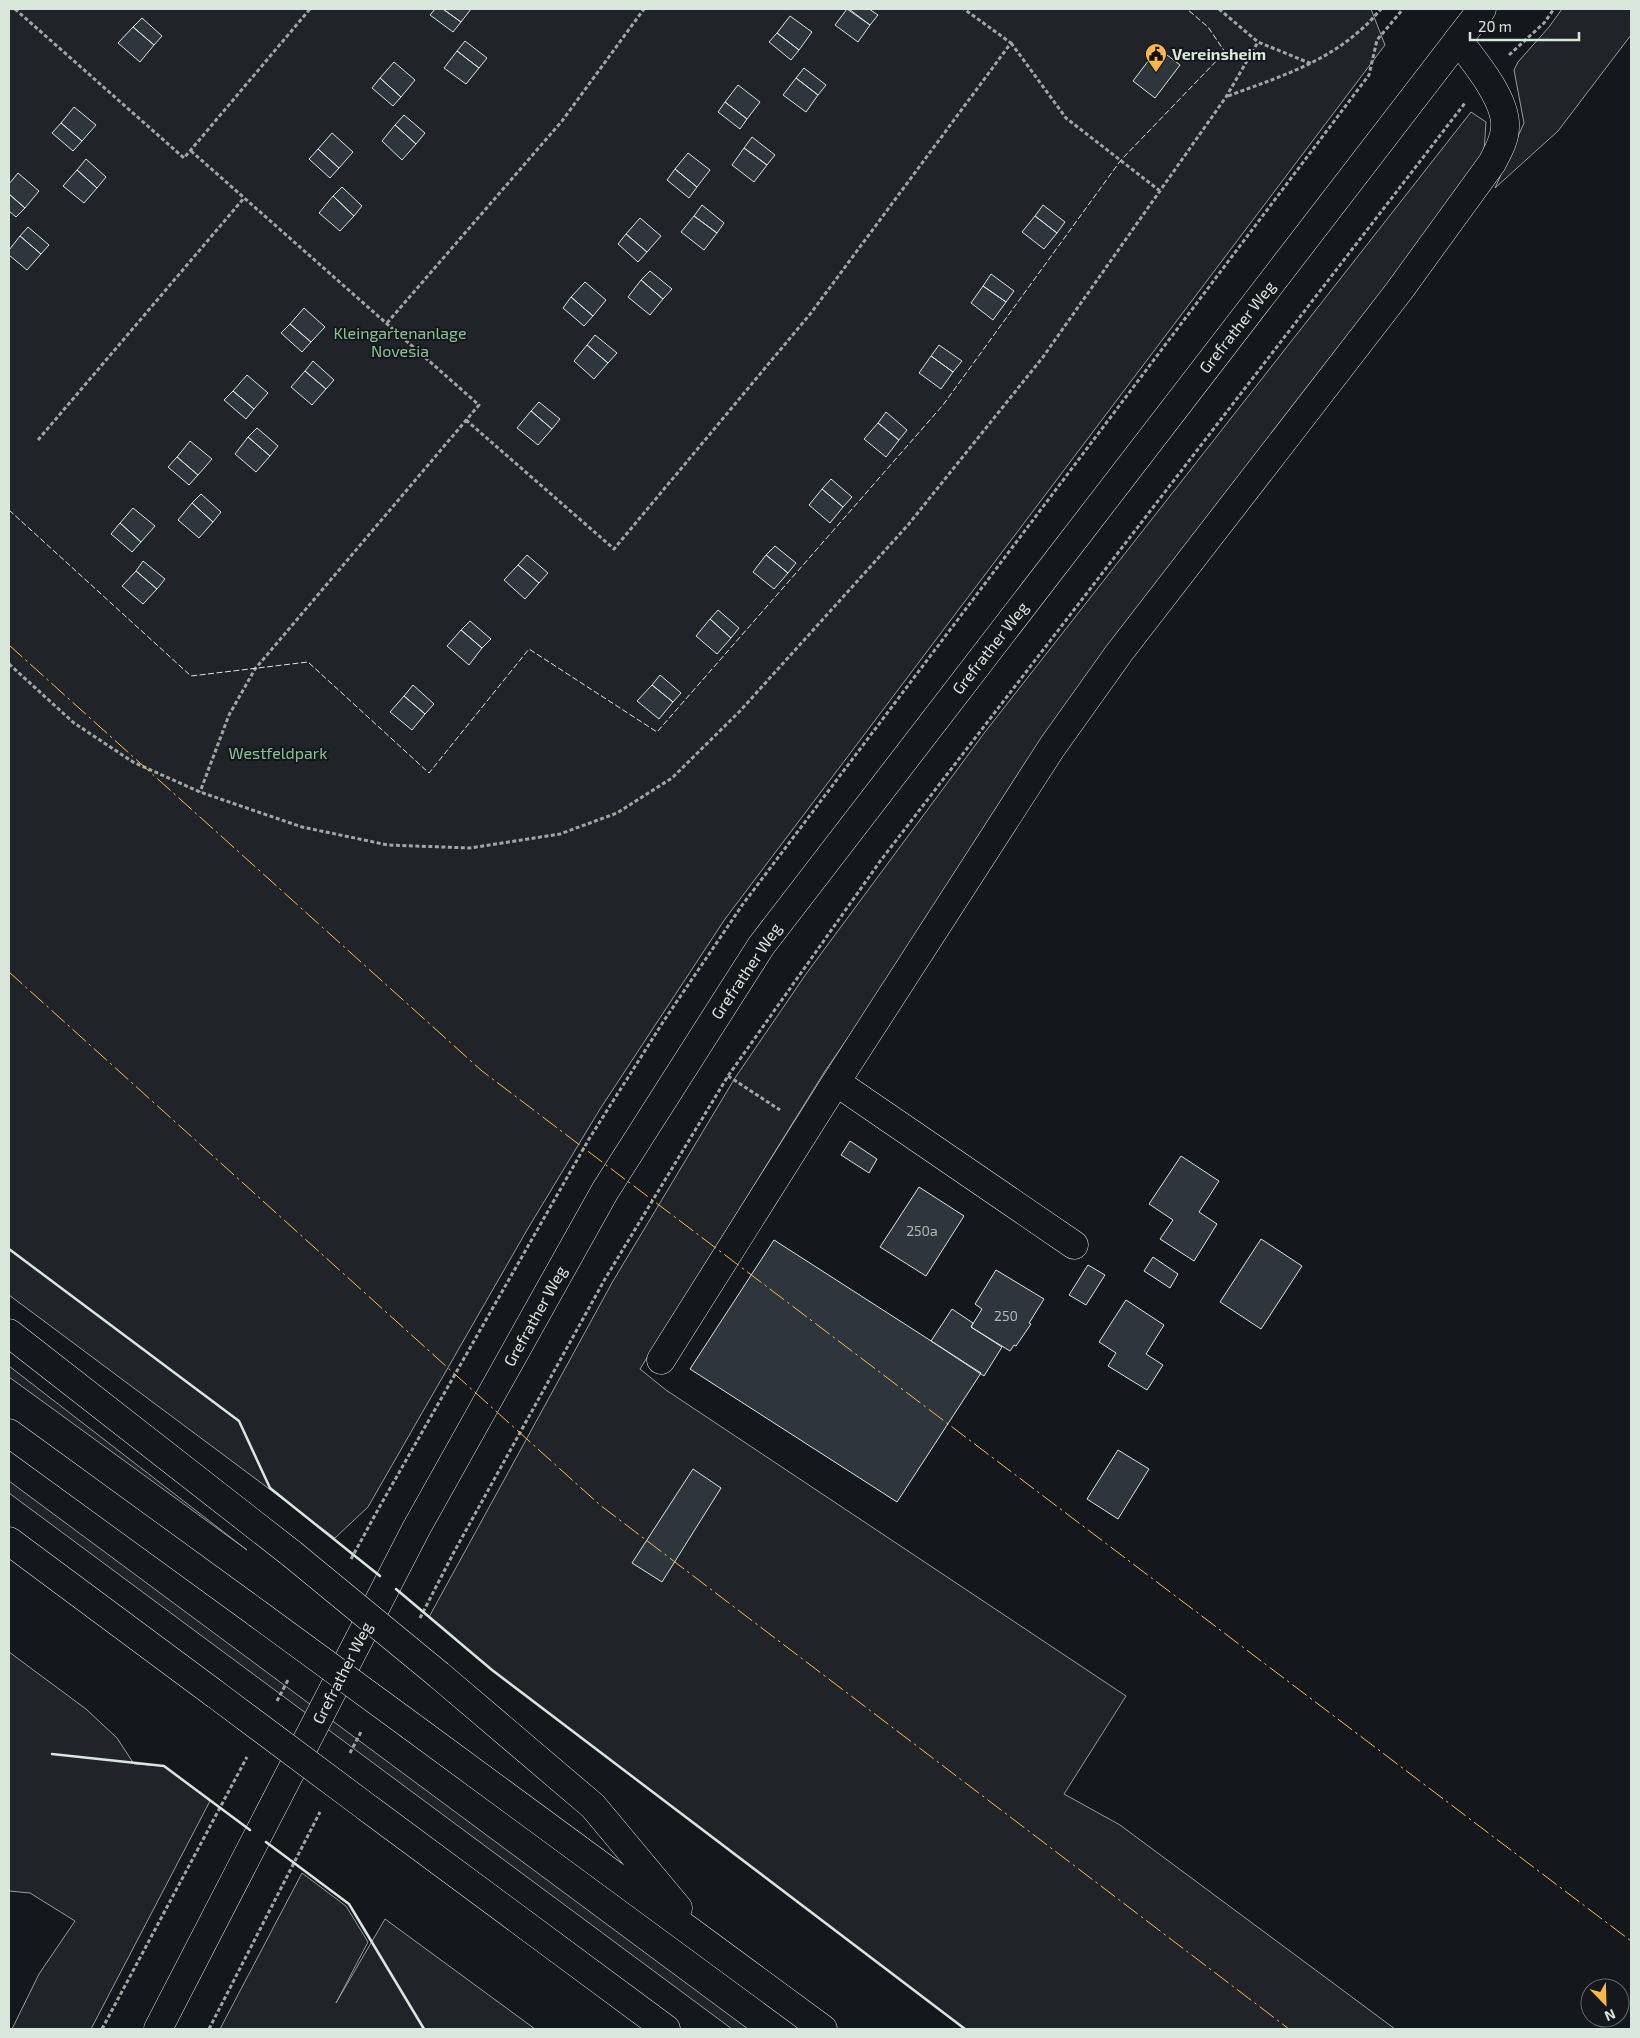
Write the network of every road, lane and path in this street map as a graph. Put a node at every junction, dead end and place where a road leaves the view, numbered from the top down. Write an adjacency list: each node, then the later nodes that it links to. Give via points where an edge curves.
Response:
1 (15, 9): 15 (path, via 184,158)
2 (310, 9): 15 (path)
3 (644, 9): 18 (path, via 562,122)
4 (964, 9): 11 (path)
5 (1219, 9): 10 (path)
6 (1381, 9): 12 (path, via 1343,45)
7 (1482, 9): 9 (main road, Grefrather Weg)
8 (1554, 9): 13 (path, via 1544,23)
9 (1458, 40): 13 (main road); 36 (main road, Grefrather Weg, via 761,946 605,1191 416,1529)
10 (1258, 42): 12 (path); 14 (path)
11 (1011, 43): 16 (path, via 1066,118); 19 (path, via 811,313 614,549)
12 (1312, 64): 14 (path)
13 (1485, 77): 23 (path, via 893,844); 24 (main road, via 1503,112 1506,126 1502,144 1492,163 1399,291 1119,653 1052,747)
14 (1226, 97): 16 (path)
15 (191, 151): 17 (path)
16 (1160, 191): 22 (path, via 1043,357 908,525 740,711 672,778 617,813 560,834 470,848 388,845 302,827)
17 (244, 198): 18 (path); 20 (path)
18 (386, 323): 19 (path, via 479,405)
19 (466, 420): 22 (path, via 255,668 229,715)
20 (38, 440)
21 (9, 664): 22 (path, via 82,728 133,762)
22 (200, 792)
23 (728, 1076): 25 (path); 31 (path, via 606,1279)
24 (836, 1082): 25 (main road); 26 (main road)
25 (807, 1128): 28 (main road)
26 (1074, 1245)
27 (9, 1333): 34 (main road, bridge, via 292,1554 593,1806)
28 (661, 1360)
29 (9, 1432): 34 (main road, bridge)
30 (9, 1541): 38 (main road, bridge)
31 (454, 1552)
32 (206, 1835): 35 (path)
33 (280, 1891): 37 (path)
34 (704, 1940): 39 (main road)
35 (102, 2029)
36 (158, 2029)
37 (209, 2029)
38 (666, 2029)
39 (823, 2029)

